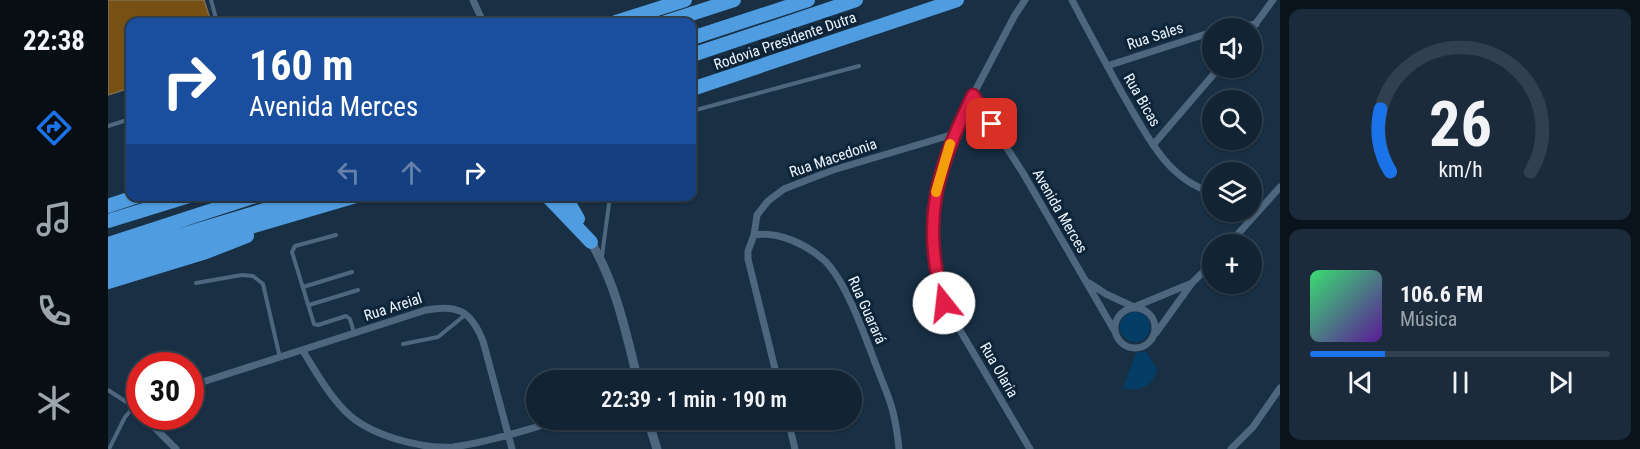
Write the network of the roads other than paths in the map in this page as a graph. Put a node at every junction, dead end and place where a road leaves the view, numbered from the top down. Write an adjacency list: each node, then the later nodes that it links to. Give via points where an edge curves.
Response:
1 (211, 0): 11 (lane)
2 (473, 0): 12 (street)
3 (685, 0): 13 (highway)
4 (734, 0): 14 (highway)
5 (808, 0): 17 (highway, Rodovia Presidente Dutra)
6 (856, 0): 18 (highway, Rodovia Presidente Dutra)
7 (957, 0): 22 (highway, Rodovia Presidente Dutra)
8 (1072, 0): 20 (street, Rua Bicas)
9 (1273, 0): 15 (street)
10 (1024, 1): 23 (street, Rua Olaria)
11 (217, 18)
12 (481, 18)
13 (629, 18)
14 (678, 18)
15 (1261, 18)
16 (1202, 35): 20 (street, Rua Sales)
17 (696, 37)
18 (696, 54)
19 (859, 66): 24 (lane)
20 (1107, 66): 28 (street, Rua Bicas)
21 (1210, 78): 28 (street)
22 (696, 88)
23 (973, 95): 27 (street, Rua Olaria); 53 (street, Avenida Merces)
24 (696, 110)
25 (126, 120): 26 (lane)
26 (108, 126)
27 (954, 134): 44 (street, Rua Macedonia, via 784,189 757,215); 86 (street, Rua Olaria, via 944,158 933,218 936,275 944,303)
28 (1153, 145): 29 (street, Rua Bicas, via 1171,167)
29 (1202, 188)
30 (1280, 188): 40 (street)
31 (126, 200): 39 (highway)
32 (173, 201): 42 (highway)
33 (241, 201): 47 (highway)
34 (295, 201): 48 (highway)
35 (340, 201): 41 (highway)
36 (552, 201): 46 (highway)
37 (568, 201): 46 (highway)
38 (609, 201): 49 (lane)
39 (108, 206)
40 (1263, 207): 43 (street)
41 (298, 214): 50 (highway); 54 (highway, via 206,252)
42 (108, 221)
43 (1237, 234)
44 (754, 235): 69 (street, Rua Macedonia, via 748,251 750,273); 85 (street, Rua Guarará, via 782,236 805,246 838,277 893,411)
45 (336, 236): 57 (lane, via 293,249)
46 (591, 242): 49 (street)
47 (108, 244)
48 (108, 258)
49 (601, 259): 68 (street, via 620,310)
50 (108, 269)
51 (352, 272): 57 (lane)
52 (1202, 273): 56 (street)
53 (1085, 281): 60 (street, Avenida Merces); 62 (street, Avenida Merces)
54 (108, 282)
55 (196, 283): 67 (lane, via 242,275 253,276 263,284)
56 (1192, 283): 60 (street); 64 (street)
57 (303, 287): 59 (lane)
58 (358, 290): 59 (lane)
59 (309, 305): 63 (lane, via 316,326 346,316)
60 (1134, 307): 62 (street, via 1122,312); 64 (street, via 1152,316)
61 (466, 314): 63 (street, Rua Areial, via 437,308); 65 (lane, via 438,337); 79 (street, via 477,324 483,341)
62 (1114, 330): 64 (street, via 1120,342 1133,348 1146,345)
63 (355, 334): 66 (street, Rua Areial)
64 (1154, 335)
65 (403, 344)
66 (303, 351): 67 (street, Rua Areial); 79 (street, via 325,387 346,412 369,430 423,446 450,447)
67 (280, 358): 70 (street, Rua Areial)
68 (635, 370)
69 (775, 370)
70 (204, 382)
71 (108, 390): 73 (lane)
72 (1279, 392): 87 (street)
73 (126, 401)
74 (126, 416): 80 (lane)
75 (157, 430): 81 (street)
76 (528, 430): 79 (street)
77 (651, 430): 83 (street)
78 (790, 430): 84 (street)
79 (508, 436): 82 (street)
80 (109, 449)
81 (176, 449)
82 (512, 449)
83 (657, 449)
84 (795, 449)
85 (899, 449)
86 (1030, 449)
87 (1231, 449)

